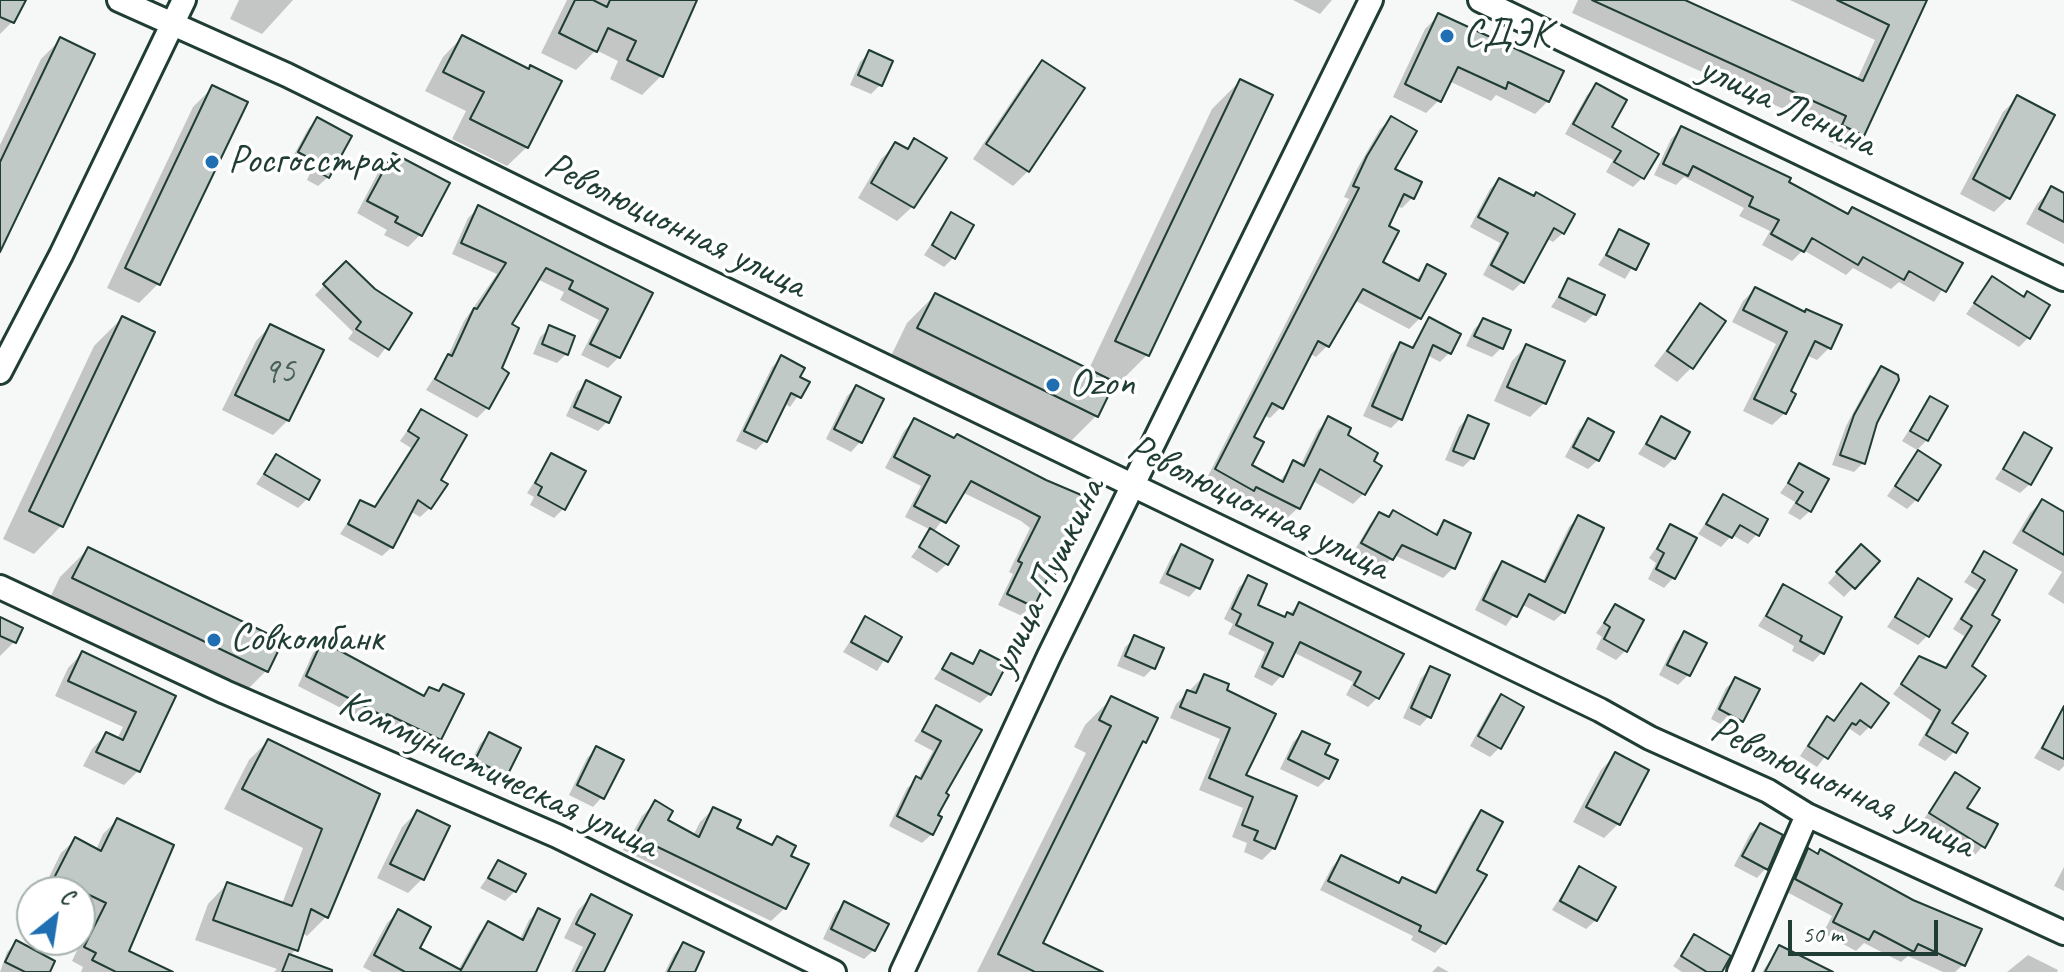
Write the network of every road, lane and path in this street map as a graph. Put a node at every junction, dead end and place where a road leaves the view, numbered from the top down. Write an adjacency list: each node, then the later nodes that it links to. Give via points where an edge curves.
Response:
1 (119, 0): 5 (street, Революционная улица)
2 (184, 0): 5 (street)
3 (1371, 0): 8 (street, улица Пушкина)
4 (1480, 0): 6 (street, улица Ленина)
5 (172, 24): 7 (street); 8 (street, Революционная улица, via 287,75)
6 (2064, 279)
7 (0, 372)
8 (1132, 487): 10 (street, Революционная улица, via 1768,791); 13 (street, улица Пушкина)
9 (0, 587): 12 (street, Коммунистическая улица, via 225,692 557,836)
10 (1807, 815): 11 (street, Революционная улица); 14 (street)
11 (2064, 933)
12 (834, 972)
13 (902, 972)
14 (1739, 972)

